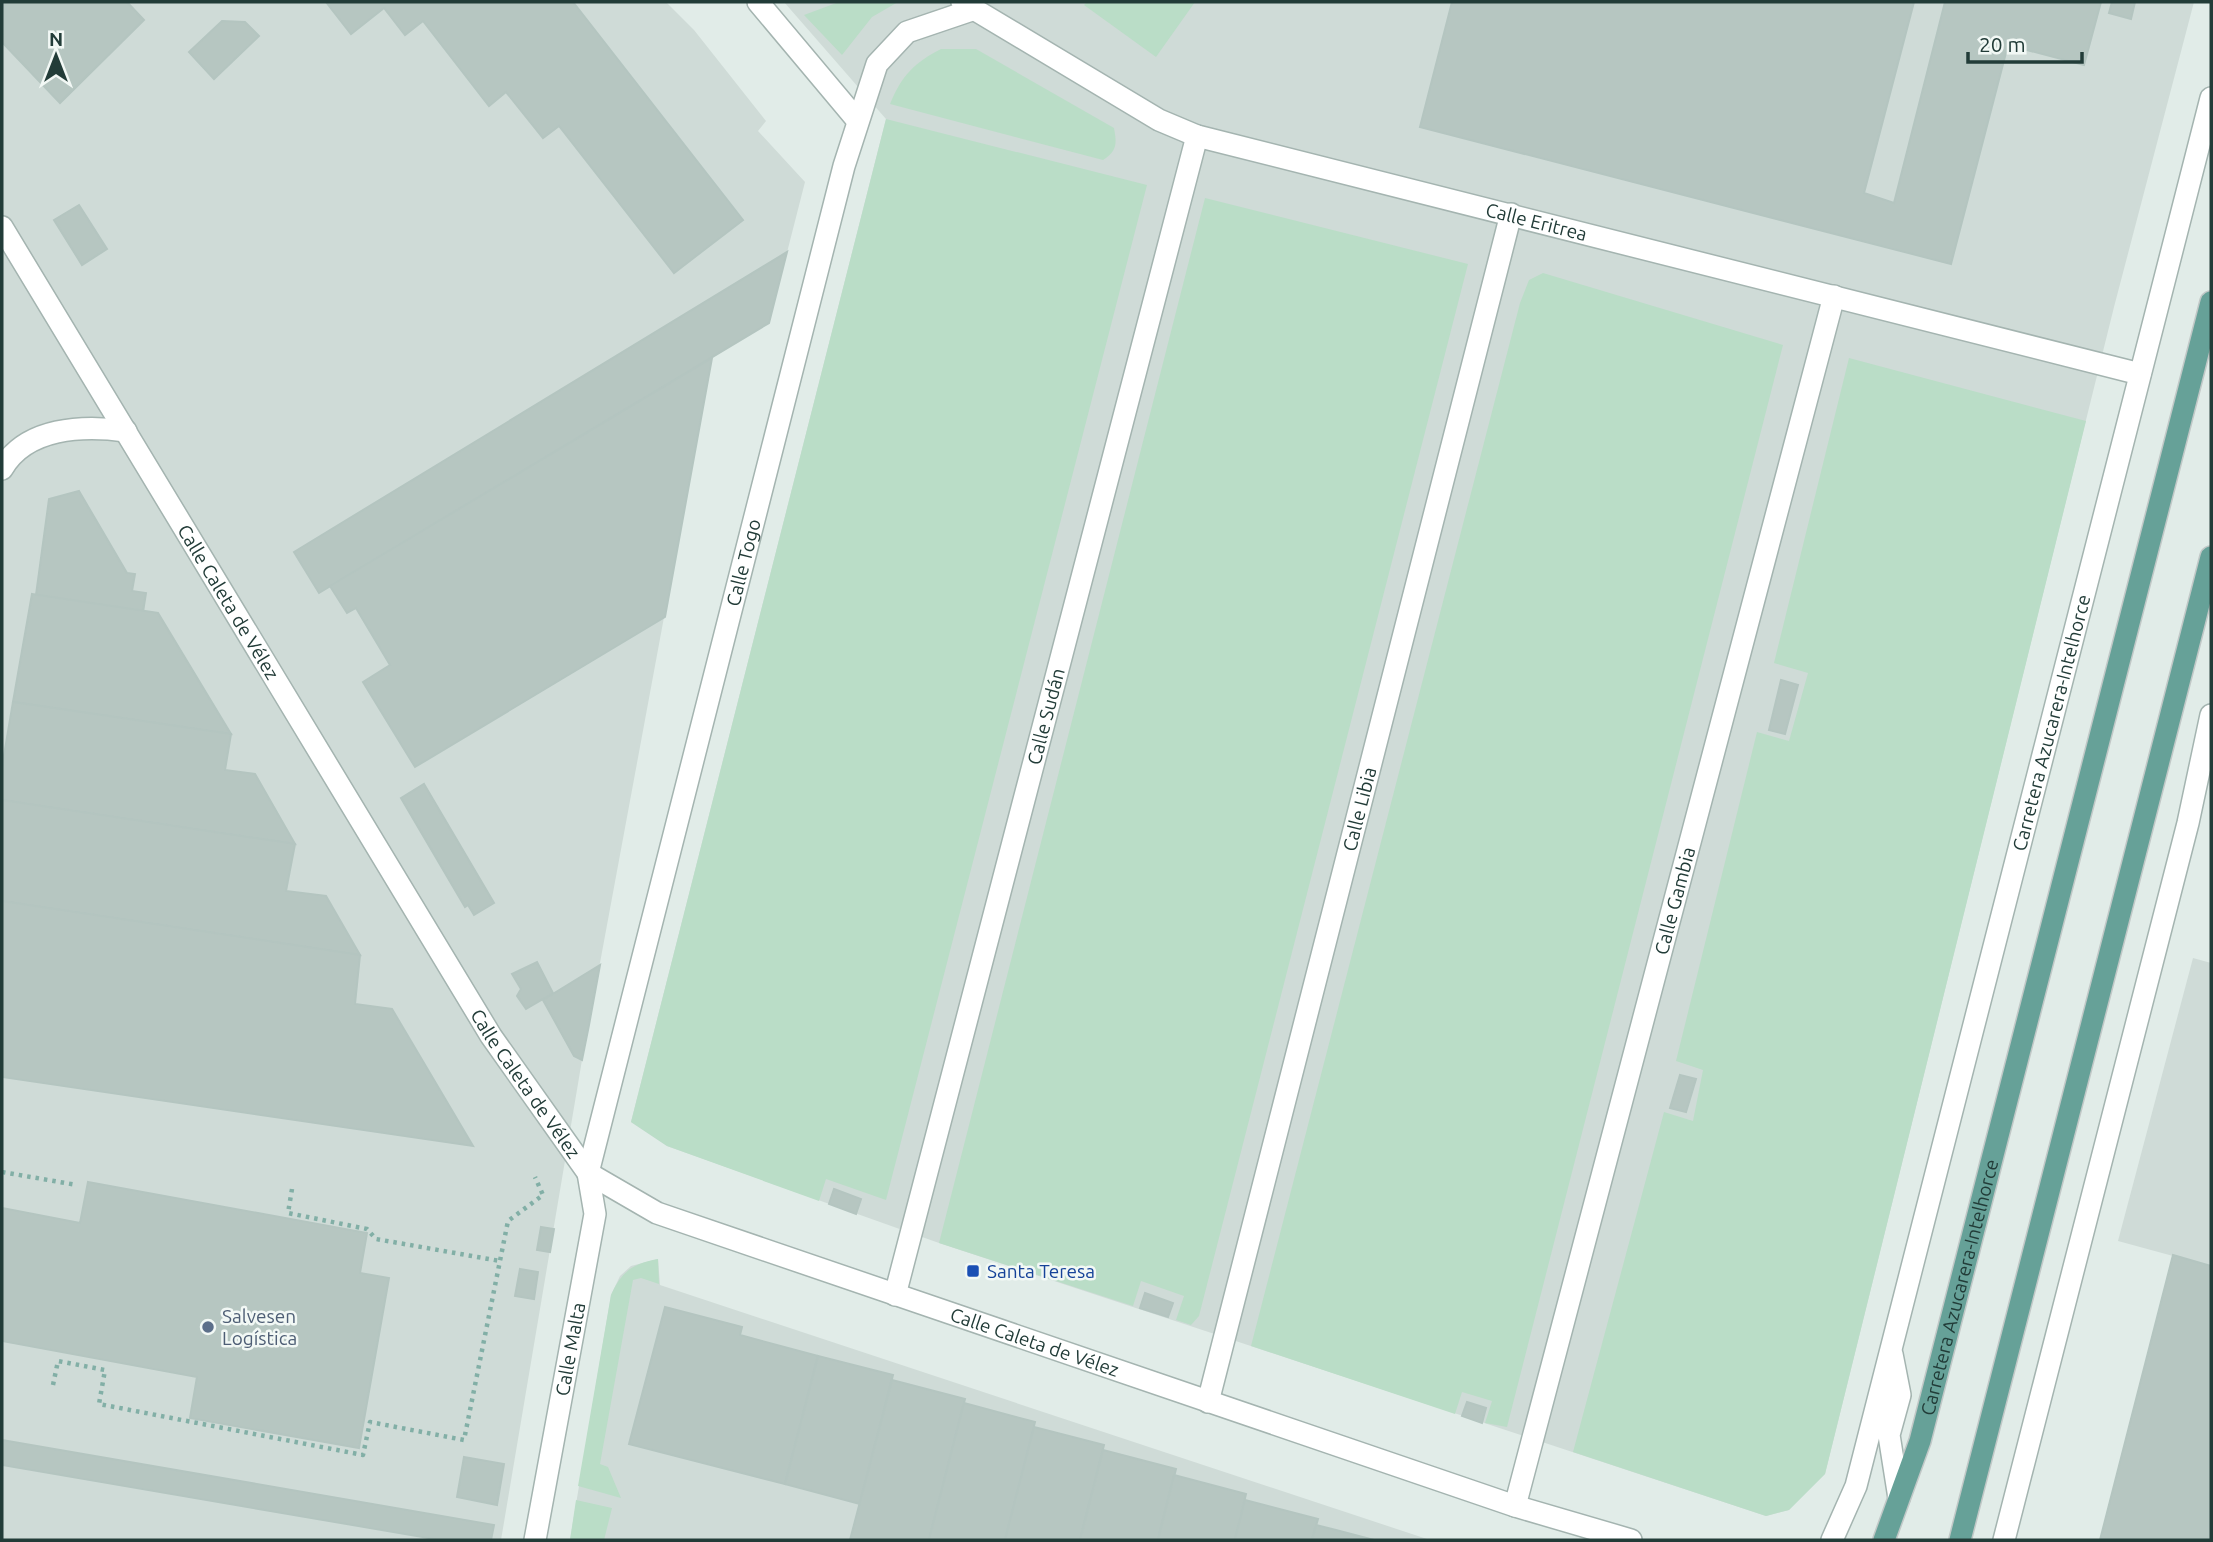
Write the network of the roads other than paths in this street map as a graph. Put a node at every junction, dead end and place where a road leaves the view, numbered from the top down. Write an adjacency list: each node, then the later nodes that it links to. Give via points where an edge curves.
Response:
1 (758, 2): 4 (street)
2 (967, 6): 4 (street, Calle Togo, via 907,32 877,64); 5 (street, Calle Eritrea, via 1159,120)
3 (2211, 97): 10 (street, Carretera Azucarera-Intelhorce)
4 (858, 120): 15 (street, Calle Togo)
5 (1197, 136): 6 (street, Calle Eritrea); 16 (street, Calle Sudán)
6 (1511, 214): 8 (street, Calle Eritrea); 18 (street, Calle Libia)
7 (2, 227): 11 (street, Calle Caleta de Vélez)
8 (1834, 296): 10 (street, Calle Eritrea); 20 (street, Calle Gambia)
9 (2211, 302): 19 (main road, Carretera Azucarera-Intelhorce, via 1920,1441)
10 (2140, 374): 17 (street, Carretera Azucarera-Intelhorce)
11 (126, 430): 12 (street, via 89,425 29,440); 15 (street, Calle Caleta de Vélez, via 491,1036)
12 (2, 469)
13 (2211, 557): 25 (main road)
14 (2211, 715): 26 (street)
15 (588, 1173): 16 (street, Calle Caleta de Vélez, via 657,1213); 21 (street, Calle Malta, via 595,1214)
16 (894, 1295): 18 (street, Calle Caleta de Vélez)
17 (1891, 1349): 19 (street, Carretera Azucarera-Intelhorce, via 1900,1395 1889,1435); 23 (street, Carretera Azucarera-Intelhorce, via 1856,1486)
18 (1208, 1402): 20 (street, Calle Caleta de Vélez)
19 (1899, 1498): 24 (main road, Carretera Azucarera-Intelhorce)
20 (1515, 1506): 22 (street, Calle Caleta de Vélez)
21 (538, 1535)
22 (1631, 1540)
23 (1832, 1540)
24 (1884, 1540)
25 (1960, 1540)
26 (2004, 1540)

